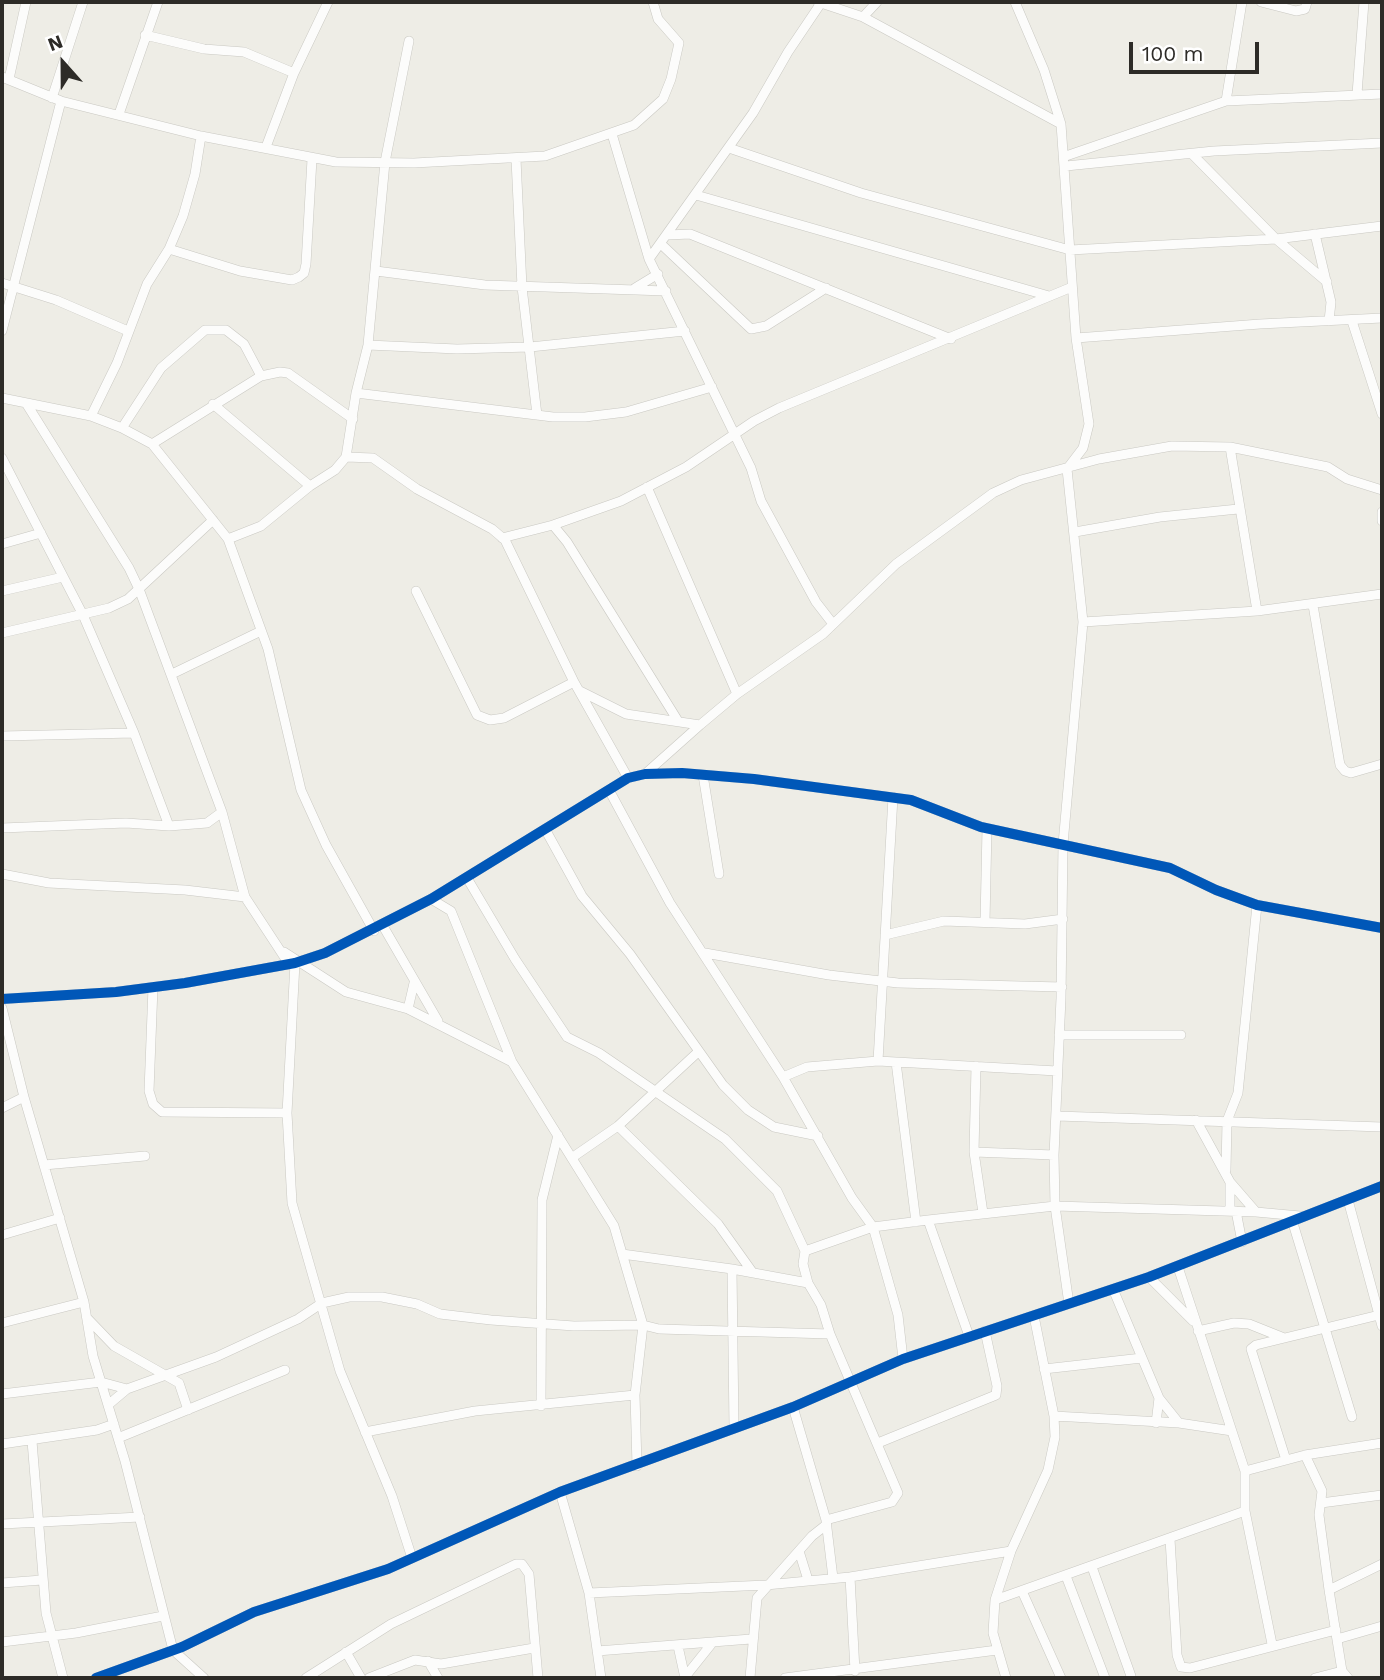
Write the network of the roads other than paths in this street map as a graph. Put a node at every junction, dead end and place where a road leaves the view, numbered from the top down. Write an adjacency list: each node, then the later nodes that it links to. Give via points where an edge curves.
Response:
1 (26, 2): 17 (street)
2 (83, 2): 20 (street)
3 (158, 2): 14 (street)
4 (328, 2): 16 (street)
5 (653, 2): 24 (street, via 659,19 679,43 671,79 663,99 651,112)
6 (820, 2): 13 (street); 28 (street)
7 (877, 2): 13 (street)
8 (1015, 2): 23 (street)
9 (1241, 2): 21 (street)
10 (1261, 2): 11 (street, via 1296,11 1305,9)
11 (1307, 2)
12 (1364, 2): 18 (street)
13 (863, 17): 23 (street)
14 (145, 35): 16 (street, via 204,49 244,52); 22 (street)
15 (409, 41): 33 (street)
16 (294, 73): 27 (street)
17 (5, 78): 20 (street)
18 (1357, 94): 19 (street); 21 (street)
19 (1382, 94)
20 (57, 99): 22 (street); 50 (street)
21 (1226, 101): 30 (street)
22 (120, 114): 25 (street)
23 (1061, 124): 30 (street)
24 (612, 134): 32 (street, via 545,156); 45 (street)
25 (201, 136): 27 (street); 43 (street, via 192,188)
26 (1382, 143): 29 (street)
27 (266, 148): 31 (street)
28 (729, 148): 35 (street); 44 (street, via 873,197)
29 (1192, 154): 34 (street); 41 (street)
30 (1066, 156): 34 (street)
31 (312, 159): 33 (street); 43 (street, via 306,264 299,278 240,271)
32 (516, 159): 33 (street); 51 (street)
33 (385, 162): 46 (street)
34 (1066, 166): 44 (street)
35 (696, 195): 36 (street); 56 (street)
36 (682, 216): 38 (street); 40 (street)
37 (1382, 226): 39 (street)
38 (690, 233): 40 (street); 54 (street)
39 (1315, 234): 41 (street); 48 (street)
40 (668, 236): 42 (street)
41 (1276, 239): 44 (street); 48 (street)
42 (662, 245): 45 (street); 54 (street, via 751,329 766,326)
43 (169, 249): 62 (street, via 147,285)
44 (1070, 250): 52 (street)
45 (649, 259): 47 (street)
46 (376, 271): 51 (street); 66 (street)
47 (658, 274): 53 (street); 55 (street)
48 (1327, 282): 57 (street)
49 (2, 283): 50 (street)
50 (13, 286): 61 (street); 62 (street)
51 (522, 287): 53 (street); 67 (street)
52 (1072, 287): 56 (street); 64 (street)
53 (635, 288): 55 (street)
54 (826, 288): 65 (street)
55 (666, 291): 63 (street)
56 (1049, 296): 65 (street)
57 (1331, 302): 59 (street); 60 (street)
58 (1382, 318): 60 (street)
59 (1329, 321): 60 (street); 64 (street)
60 (1347, 321): 74 (street)
61 (2, 331)
62 (128, 331): 76 (street)
63 (685, 331): 67 (street); 69 (street)
64 (1076, 338): 84 (street, via 1089,424 1083,448)
65 (951, 339): 79 (street, via 779,408)
66 (368, 345): 67 (street); 70 (street)
67 (530, 347): 75 (street)
68 (261, 376): 73 (street); 77 (street, via 288,373); 78 (street, via 244,344 226,330 205,330 161,368)
69 (712, 387): 75 (street, via 626,412 585,417); 79 (street)
70 (356, 393): 75 (street); 77 (street)
71 (2, 398): 72 (street)
72 (26, 403): 76 (street); 99 (street)
73 (213, 404): 80 (street); 85 (street)
74 (1382, 414)
75 (537, 415)
76 (91, 416): 78 (street)
77 (353, 419): 82 (street)
78 (122, 428): 80 (street)
79 (734, 437): 86 (street); 107 (street, via 751,468 761,501 816,602)
80 (152, 444): 90 (street)
81 (1230, 447): 84 (street, via 1172,446); 87 (street, via 1328,467); 88 (street)
82 (346, 457): 85 (street); 95 (street, via 373,458)
83 (2, 458): 94 (street)
84 (1067, 469): 93 (street); 107 (street, via 1021,480 993,493 896,564)
85 (310, 486): 96 (street, via 261,526)
86 (647, 487): 92 (street); 113 (street)
87 (1382, 490)
88 (1238, 509): 93 (street); 104 (street)
89 (1382, 512): 91 (street)
90 (213, 520): 96 (street); 99 (street)
91 (1382, 521)
92 (553, 525): 95 (street); 114 (street)
93 (1075, 532): 106 (street)
94 (41, 533): 97 (street); 98 (street)
95 (502, 538): 111 (street)
96 (228, 539): 108 (street)
97 (2, 544)
98 (64, 577): 100 (street); 105 (street)
99 (139, 589): 105 (street, via 109,608); 110 (street)
100 (2, 591)
101 (416, 591): 111 (street, via 477,715 490,720 504,718)
102 (1382, 594): 103 (street)
103 (1313, 605): 104 (street); 118 (street, via 1340,765 1351,773)
104 (1257, 611): 106 (street)
105 (83, 615): 109 (street); 116 (street)
106 (1083, 622): 131 (street)
107 (833, 624): 113 (street)
108 (261, 631): 110 (street); 144 (street, via 281,692 301,790)
109 (2, 633)
110 (172, 674): 124 (street)
111 (575, 682): 112 (street)
112 (580, 691): 114 (street, via 626,714); 121 (street)
113 (737, 694): 115 (street)
114 (678, 721): 115 (street)
115 (700, 725): 119 (street)
116 (134, 733): 117 (street); 126 (street)
117 (2, 736)
118 (1382, 764)
119 (645, 774): 120 (street); 121 (street)
120 (703, 775): 123 (street); 133 (street)
121 (628, 778): 122 (street)
122 (609, 790): 129 (street); 146 (street, via 670,904)
123 (893, 797): 128 (street); 145 (street)
124 (222, 812): 125 (street); 130 (street)
125 (207, 823): 126 (street); 130 (street)
126 (169, 825): 127 (street)
127 (2, 828)
128 (987, 828): 131 (street); 141 (street)
129 (545, 829): 134 (street); 158 (street, via 583,897 630,954)
130 (228, 831): 136 (street)
131 (1063, 844): 138 (street, via 1170,868); 140 (street)
132 (2, 874): 136 (street, via 49,883)
133 (719, 874)
134 (467, 878): 135 (street); 165 (street, via 566,1037)
135 (443, 892): 137 (street); 139 (street)
136 (245, 897): 147 (street)
137 (431, 899): 139 (street); 142 (street)
138 (1257, 905): 143 (street); 171 (street, via 1243,1058 1238,1093)
139 (451, 911): 160 (street)
140 (1063, 919): 141 (street, via 1025,924); 151 (street)
141 (985, 922): 145 (street, via 925,923)
142 (383, 926): 144 (street); 149 (street)
143 (1382, 928)
144 (374, 931): 147 (street)
145 (886, 935): 148 (street)
146 (705, 953): 148 (street); 164 (street)
147 (294, 963): 150 (street); 154 (street, via 346,992); 168 (street)
148 (884, 981): 151 (street); 159 (street)
149 (414, 983): 154 (street); 155 (street)
150 (153, 987): 152 (street); 168 (street, via 149,1091 153,1104 162,1112)
151 (1062, 987): 156 (street)
152 (2, 999)
153 (2, 1008): 166 (street)
154 (408, 1009): 155 (street)
155 (439, 1023): 160 (street)
156 (1059, 1035): 157 (street); 163 (street)
157 (1181, 1035)
158 (698, 1052): 165 (street); 175 (street, via 748,1110 774,1127)
159 (878, 1061): 161 (street); 164 (street, via 807,1067)
160 (512, 1062): 174 (street)
161 (896, 1062): 162 (street); 193 (street)
162 (976, 1066): 163 (street); 176 (street)
163 (1057, 1071): 169 (street)
164 (783, 1077): 175 (street)
165 (656, 1091): 172 (street); 197 (street, via 725,1139 770,1183)
166 (24, 1097): 167 (street); 180 (street)
167 (2, 1108)
168 (287, 1113): 208 (street, via 292,1203)
169 (1057, 1116): 170 (street); 177 (street)
170 (1196, 1120): 171 (street); 181 (street)
171 (1227, 1121): 173 (street); 181 (street)
172 (618, 1126): 179 (street); 202 (street, via 718,1224)
173 (1382, 1127)
174 (558, 1135): 179 (street); 213 (street, via 542,1200)
175 (818, 1136): 194 (street)
176 (974, 1152): 177 (street); 188 (street)
177 (1054, 1154): 185 (street)
178 (145, 1156): 180 (street)
179 (573, 1157): 198 (street, via 614,1226)
180 (44, 1165): 189 (street)
181 (1226, 1170): 182 (street)
182 (1230, 1182): 186 (street); 187 (street)
183 (1382, 1186): 184 (street)
184 (1348, 1200): 190 (street); 210 (street)
185 (1055, 1206): 186 (street); 188 (street); 209 (street)
186 (1233, 1211): 187 (street); 196 (street)
187 (1256, 1212): 190 (street)
188 (983, 1213): 191 (street)
189 (60, 1217): 195 (street); 207 (street)
190 (1303, 1217): 192 (street)
191 (928, 1220): 193 (street); 222 (street)
192 (1292, 1220): 196 (street); 218 (street)
193 (916, 1222): 194 (street)
194 (873, 1227): 197 (street); 225 (street, via 898,1315)
195 (2, 1235)
196 (1242, 1242): 200 (street)
197 (805, 1251): 199 (street)
198 (622, 1254): 201 (street); 215 (street)
199 (803, 1264): 204 (street); 205 (street)
200 (1178, 1266): 203 (street); 217 (street)
201 (732, 1269): 202 (street); 219 (street)
202 (753, 1273): 204 (street)
203 (1149, 1277): 206 (street); 217 (street)
204 (788, 1279): 205 (street)
205 (808, 1283): 221 (street)
206 (1113, 1289): 209 (street); 224 (street)
207 (85, 1302): 212 (street); 214 (street)
208 (322, 1303): 213 (street, via 382,1297 457,1317); 228 (street, via 256,1339); 246 (street, via 340,1371)
209 (1069, 1304): 211 (street)
210 (1379, 1309): 216 (street); 218 (street)
211 (1034, 1316): 220 (street); 226 (street)
212 (87, 1318): 228 (street, via 114,1346); 230 (street)
213 (543, 1321): 215 (street); 236 (street)
214 (2, 1323)
215 (643, 1325): 219 (street); 233 (street)
216 (1382, 1326)
217 (1196, 1327): 223 (street, via 1249,1324); 245 (street)
218 (1325, 1329): 223 (street); 240 (street)
219 (731, 1330): 221 (street); 244 (street)
220 (985, 1331): 222 (street); 249 (street, via 996,1395)
221 (830, 1334): 229 (street)
222 (969, 1336): 225 (street)
223 (1286, 1338): 253 (street, via 1251,1349)
224 (1142, 1358): 226 (street); 234 (street)
225 (903, 1359): 229 (street)
226 (1044, 1369): 239 (street)
227 (285, 1370): 238 (street)
228 (166, 1375): 231 (street); 238 (street, via 183,1388)
229 (851, 1381): 237 (street); 249 (street)
230 (101, 1382): 231 (street); 232 (street); 235 (street)
231 (127, 1389): 235 (street)
232 (2, 1394)
233 (635, 1395): 236 (street); 254 (street)
234 (1159, 1398): 242 (street); 243 (street)
235 (108, 1405): 241 (street)
236 (541, 1406): 246 (street, via 475,1411)
237 (793, 1407): 244 (street); 261 (street)
238 (188, 1410): 247 (street)
239 (1054, 1416): 242 (street); 266 (street, via 1048,1470)
240 (1352, 1417)
241 (114, 1423): 247 (street); 248 (street)
242 (1156, 1423): 243 (street)
243 (1179, 1423): 245 (street)
244 (734, 1428): 254 (street)
245 (1232, 1431): 255 (street)
246 (365, 1432): 267 (street)
247 (118, 1438): 260 (street)
248 (32, 1441): 251 (street); 262 (street)
249 (878, 1443): 261 (street, via 896,1498)
250 (1382, 1443): 252 (street)
251 (2, 1444)
252 (1305, 1455): 253 (street); 258 (street, via 1322,1491)
253 (1286, 1460): 255 (street)
254 (637, 1466): 256 (street)
255 (1244, 1471): 259 (street)
256 (560, 1492): 267 (street); 279 (street)
257 (1382, 1495): 258 (street)
258 (1321, 1503): 277 (street)
259 (1245, 1511): 264 (street); 289 (street)
260 (140, 1517): 262 (street); 281 (street)
261 (826, 1522): 265 (street); 272 (street)
262 (37, 1523): 263 (street); 273 (street)
263 (2, 1524)
264 (1170, 1539): 269 (street); 289 (street, via 1181,1667)
265 (799, 1551): 274 (street); 276 (street)
266 (1011, 1551): 271 (street); 280 (street)
267 (412, 1558): 292 (street, via 254,1612)
268 (1382, 1564): 277 (street)
269 (1092, 1567): 270 (street); 302 (street)
270 (1066, 1576): 278 (street); 317 (street)
271 (849, 1577): 272 (street); 299 (street)
272 (833, 1578): 274 (street)
273 (42, 1580): 275 (street); 283 (street)
274 (808, 1580): 276 (street)
275 (2, 1583)
276 (766, 1585): 279 (street); 285 (street, via 754,1607)
277 (1329, 1590): 284 (street)
278 (1023, 1591): 280 (street); 316 (street)
279 (589, 1592): 294 (street)
280 (995, 1600): 293 (street)
281 (163, 1616): 283 (street); 292 (street)
282 (1382, 1626): 284 (street)
283 (50, 1634): 286 (street); 304 (street)
284 (1336, 1634): 289 (street); 300 (street)
285 (751, 1639): 287 (street); 313 (street)
286 (2, 1642)
287 (713, 1642): 288 (street); 312 (street)
288 (692, 1644): 290 (street); 297 (street)
289 (1272, 1644)
290 (678, 1646): 294 (street); 297 (street)
291 (534, 1648): 295 (street, via 529,1574 522,1564 516,1564); 298 (street); 310 (street)
292 (173, 1650): 301 (street); 306 (street)
293 (997, 1650): 299 (street); 315 (street)
294 (597, 1651): 311 (street)
295 (346, 1652): 307 (street); 308 (street)
296 (428, 1661): 298 (street); 303 (street); 309 (street, via 400,1664)
297 (682, 1662): 312 (street)
298 (441, 1664): 303 (street)
299 (855, 1671): 314 (street)
300 (1345, 1674): 318 (street)
301 (107, 1676): 305 (street)
302 (1131, 1676)
303 (438, 1677)
304 (62, 1678)
305 (96, 1678)
306 (204, 1678)
307 (306, 1678)
308 (361, 1678)
309 (369, 1678)
310 (537, 1678)
311 (601, 1678)
312 (685, 1678)
313 (750, 1678)
314 (785, 1678)
315 (1003, 1678)
316 (1061, 1678)
317 (1105, 1678)
318 (1315, 1678)

